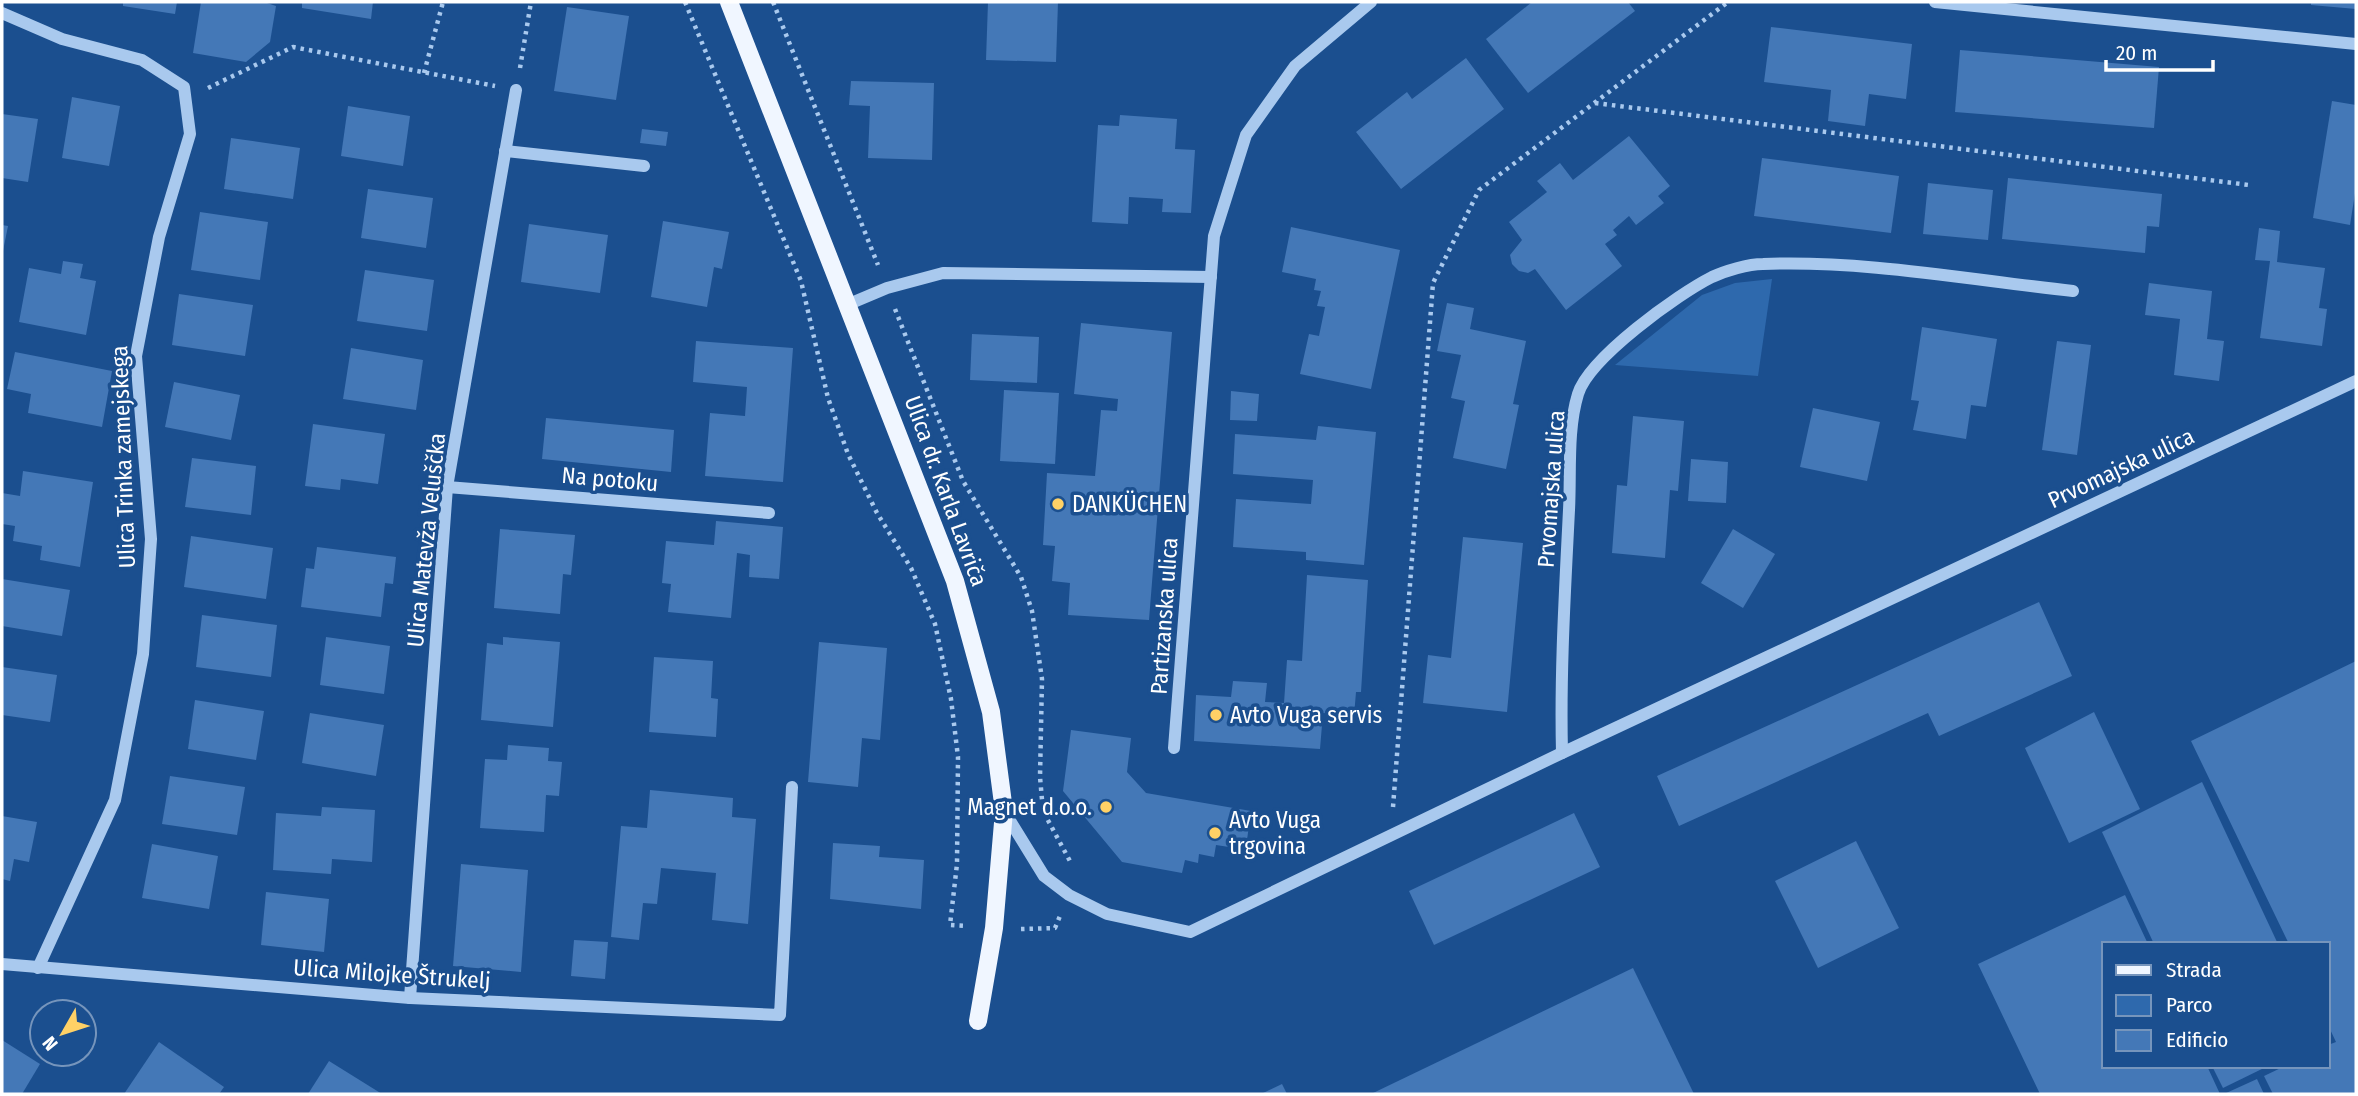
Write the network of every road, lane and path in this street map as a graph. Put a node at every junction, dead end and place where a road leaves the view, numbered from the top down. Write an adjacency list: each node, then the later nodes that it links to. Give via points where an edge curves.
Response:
1 (443, 2): 11 (path)
2 (531, 2): 12 (path)
3 (685, 2): 31 (path, via 801,281 828,398 848,454 911,568 935,624 958,757 957,864)
4 (729, 2): 21 (main road, Ulica dr. Karla Lavriča)
5 (774, 2): 19 (path)
6 (1371, 2): 18 (street, Partizanska ulica, via 1295,66 1246,135 1214,236)
7 (1728, 2): 14 (path)
8 (1935, 2): 10 (street)
9 (2, 13): 13 (street, via 62,39 142,60 184,87)
10 (2356, 44)
11 (424, 73): 12 (path); 13 (path, via 293,47)
12 (516, 90): 15 (street, Ulica Matevža Veluščka)
13 (186, 99): 33 (street, Ulica Trinka zamejskega, via 190,134 159,237 136,356 151,539 143,654 115,800)
14 (1594, 103): 17 (path); 29 (path, via 1479,190 1433,283)
15 (505, 151): 16 (street); 23 (street, Ulica Matevža Veluščka)
16 (644, 166)
17 (2249, 185)
18 (1211, 277): 19 (street, via 943,273); 25 (street, Partizanska ulica)
19 (887, 288): 21 (street); 30 (path, via 963,481 1021,577 1032,611 1042,679 1043,811)
20 (2073, 291): 26 (street, Prvomajska ulica, via 1863,268 1760,264 1714,276 1692,288 1616,346 1578,393 1562,669)
21 (849, 304): 28 (main road, Ulica dr. Karla Lavriča, via 955,581 991,712)
22 (2356, 381): 26 (street, Prvomajska ulica)
23 (447, 488): 24 (street, Na potoku); 34 (street, Ulica Matevža Veluščka)
24 (769, 513)
25 (1174, 748)
26 (1562, 753): 29 (street, Prvomajska ulica)
27 (792, 786): 34 (street, Ulica Milojke Štrukelj, via 780,1015)
28 (1004, 811): 29 (street, Prvomajska ulica, via 1044,876 1069,895 1107,914 1190,932); 35 (main road, Ulica dr. Karla Lavriča, via 994,928)
29 (1391, 834)
30 (1076, 871)
31 (950, 925)
32 (2, 964): 33 (street, Ulica Milojke Štrukelj)
33 (38, 968): 34 (street, Ulica Milojke Štrukelj)
34 (410, 998)
35 (978, 1021)

